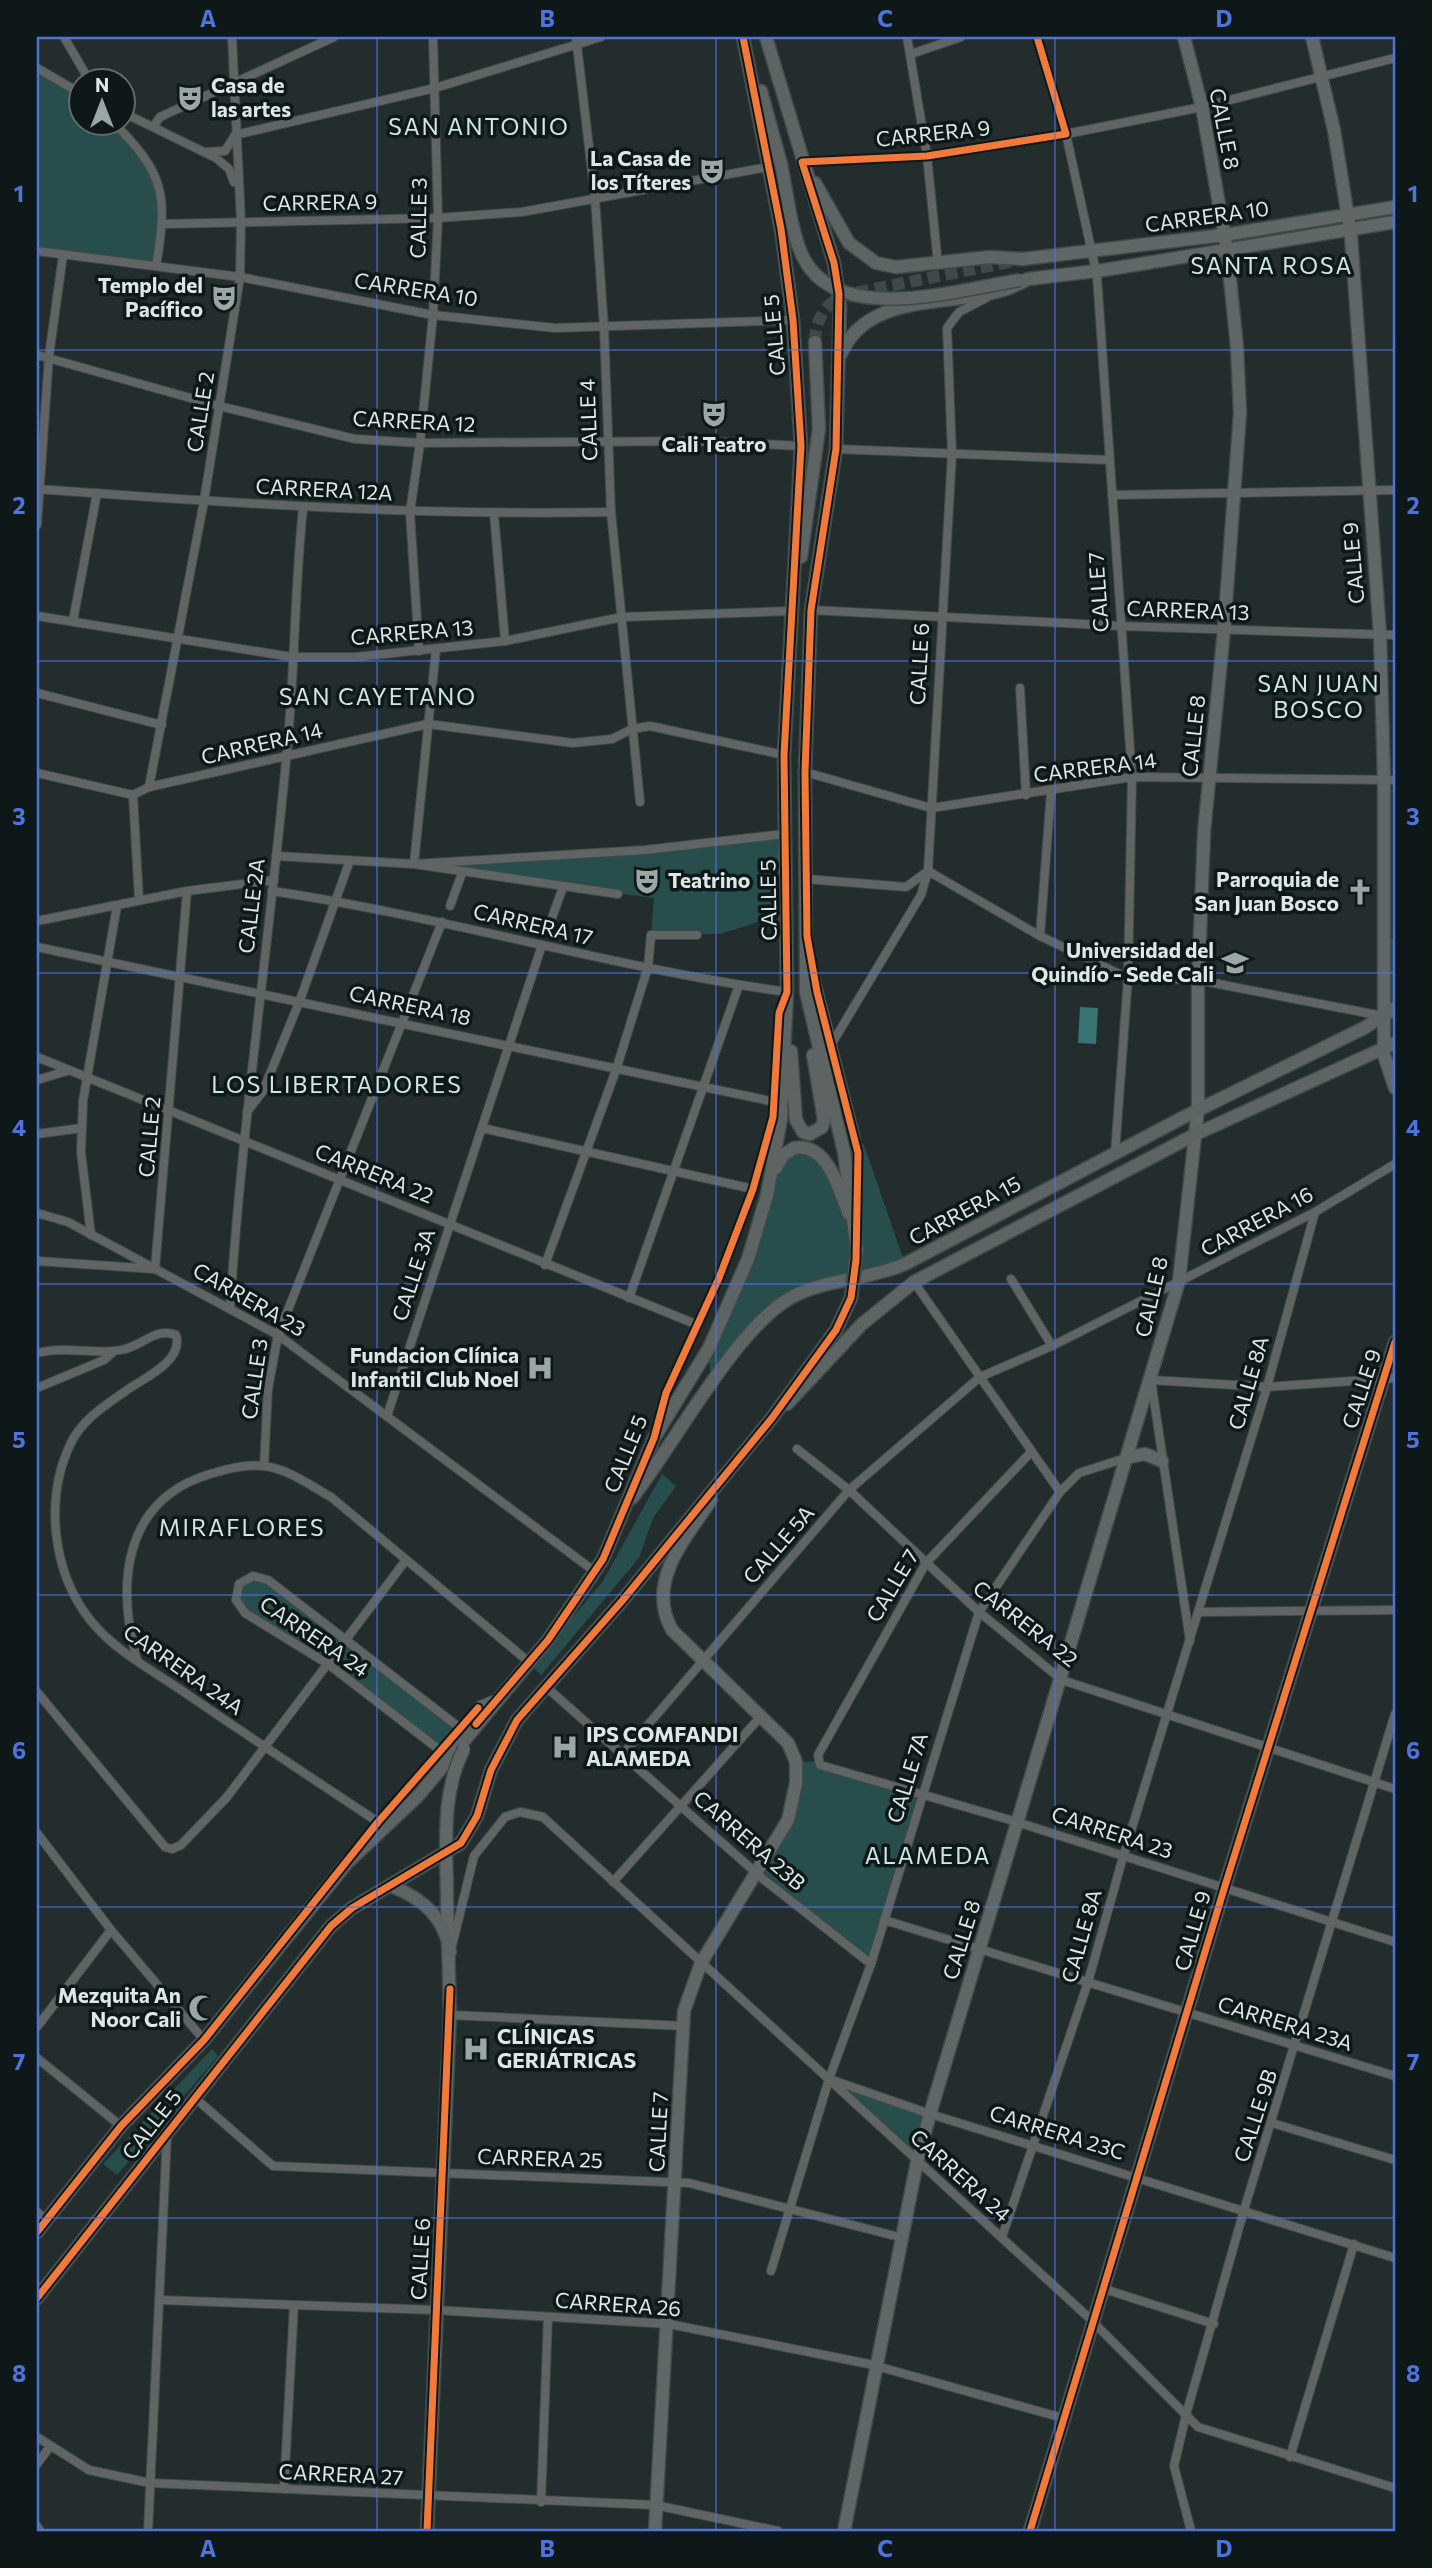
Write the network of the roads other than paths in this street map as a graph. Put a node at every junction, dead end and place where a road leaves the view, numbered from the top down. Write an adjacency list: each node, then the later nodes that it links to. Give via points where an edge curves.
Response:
1 (64, 37): 16 (street)
2 (232, 37): 19 (street, CALLE 2)
3 (334, 37): 19 (street)
4 (433, 37): 21 (street, CALLE 3)
5 (601, 37): 13 (street)
6 (744, 37): 31 (main road)
7 (766, 37): 30 (main road, CALLE 5)
8 (906, 37): 14 (street)
9 (961, 37): 14 (street)
10 (1037, 37): 25 (street, CALLE 7)
11 (1184, 37): 22 (main road, CALLE 8)
12 (1312, 37): 18 (main road, CALLE 9)
13 (577, 40): 21 (street); 33 (street, CALLE 4)
14 (911, 54): 29 (street)
15 (1395, 58): 18 (street, CARRERA 9)
16 (81, 66)
17 (37, 68): 20 (street)
18 (1323, 76): 22 (street, CARRERA 9); 35 (main road, CALLE 9)
19 (232, 84): 24 (street, via 160,117); 26 (street, CALLE 2)
20 (66, 87)
21 (435, 88): 26 (street); 36 (street, CALLE 3)
22 (1202, 107): 25 (street, CARRERA 9); 41 (main road, CALLE 8)
23 (136, 119): 24 (street)
24 (153, 127): 28 (street)
25 (1066, 134): 29 (street, CARRERA 9); 44 (street, CALLE 7)
26 (235, 135): 28 (street, via 225,151); 32 (street, CALLE 2)
27 (126, 136): 39 (street, via 154,172 163,199)
28 (206, 152): 32 (street, via 224,164)
29 (928, 156): 30 (street, CARRERA 9); 46 (street)
30 (802, 162): 46 (main road, via 845,238 862,256 891,267); 58 (main road, CALLE 5, via 836,272)
31 (775, 166): 33 (street, CARRERA 9); 50 (main road, bridge, via 803,258 840,292 883,299); 53 (main road, CALLE 5)
32 (237, 187): 37 (street, CALLE 2)
33 (595, 198): 36 (street, CARRERA 9, via 523,212); 54 (street, CALLE 4)
34 (1395, 207): 35 (main road, CARRERA 10)
35 (1348, 215): 40 (main road, CALLE 9); 41 (main road, CARRERA 10)
36 (438, 218): 37 (street, CARRERA 9); 52 (street, CALLE 3)
37 (241, 222): 39 (street, CARRERA 9); 49 (street, CALLE 2)
38 (1395, 222): 40 (main road, CARRERA 10)
39 (163, 224): 47 (street)
40 (1350, 230): 42 (main road, CARRERA 10); 68 (main road, CALLE 9)
41 (1224, 235): 42 (main road, CALLE 8); 44 (main road, CARRERA 10)
42 (1227, 250): 48 (main road, CARRERA 10); 70 (main road, CALLE 8, via 1240,413)
43 (37, 251): 45 (street, CARRERA 10)
44 (1093, 251): 46 (main road, CARRERA 10); 48 (street, CALLE 7)
45 (63, 255): 47 (street, CARRERA 10); 57 (street)
46 (938, 264)
47 (156, 265): 49 (street, CARRERA 10)
48 (1097, 271): 50 (main road, CARRERA 10); 65 (street, CALLE 7)
49 (240, 277): 52 (street, CARRERA 10); 59 (street, CALLE 2)
50 (1024, 280): 51 (main road)
51 (1003, 290): 58 (main road, via 877,315 852,334); 64 (street, CALLE 6, via 959,312 947,328)
52 (433, 315): 54 (street, CARRERA 10, via 555,328); 61 (street, CALLE 3)
53 (793, 320): 54 (street, CARRERA 10); 62 (main road, CALLE 5)
54 (604, 328): 60 (street, CALLE 4)
55 (815, 342): 78 (main road, via 818,438)
56 (37, 355): 57 (street, CARRERA 12)
57 (49, 356): 59 (street, CARRERA 12); 66 (street)
58 (838, 361): 63 (main road, CALLE 5)
59 (219, 406): 61 (street, CARRERA 12, via 355,439); 72 (street, CALLE 2)
60 (606, 442): 61 (street, CARRERA 12); 62 (street, CARRERA 12); 75 (street, CALLE 4)
61 (420, 443): 74 (street, CALLE 3)
62 (801, 446): 78 (main road, CALLE 5)
63 (836, 449): 64 (street); 79 (main road, CALLE 5)
64 (952, 454): 65 (street); 83 (street, CALLE 6)
65 (1110, 460): 71 (street, CALLE 7)
66 (38, 489): 69 (street, CARRERA 12A); 77 (street)
67 (1395, 490): 68 (street)
68 (1367, 492): 70 (street); 87 (main road, CALLE 9)
69 (97, 493): 72 (street, CARRERA 12A); 84 (street)
70 (1236, 493): 71 (street); 86 (main road, CALLE 8)
71 (1112, 495): 85 (street, CALLE 7)
72 (204, 501): 73 (street, CARRERA 12A); 89 (street, CALLE 2)
73 (303, 508): 74 (street, CARRERA 12A); 93 (street, CALLE 2A)
74 (410, 512): 76 (street, CARRERA 12A); 92 (street, CALLE 3)
75 (611, 512): 76 (street, CARRERA 12A); 82 (street, CALLE 4)
76 (494, 514): 90 (street)
77 (37, 525)
78 (793, 587): 80 (main road, CALLE 5)
79 (811, 610): 83 (street, CARRERA 13); 101 (main road, CALLE 5)
80 (790, 611): 82 (street, CARRERA 13); 99 (main road, CALLE 5)
81 (37, 616): 84 (street, CARRERA 13)
82 (622, 617): 90 (street, CARRERA 13); 98 (street, CALLE 4)
83 (942, 617): 85 (street, CARRERA 13); 111 (street, CALLE 6)
84 (73, 621): 89 (street, CARRERA 13)
85 (1120, 626): 86 (street, CARRERA 13); 104 (street, CALLE 7)
86 (1224, 630): 87 (street, CARRERA 13); 103 (main road, CALLE 8)
87 (1380, 635): 88 (street, CARRERA 13); 105 (main road, CALLE 9)
88 (1395, 635)
89 (178, 640): 93 (street, CARRERA 13); 97 (street, CALLE 2)
90 (505, 641): 91 (street, CARRERA 13)
91 (436, 649): 92 (street, CARRERA 13); 96 (street)
92 (419, 651): 93 (street, CARRERA 13, via 388,656)
93 (292, 657): 100 (street, CALLE 2A)
94 (1020, 688): 109 (street)
95 (37, 693): 97 (street)
96 (428, 724): 98 (street, CARRERA 14, via 573,743 612,739); 100 (street, CARRERA 14); 115 (street)
97 (162, 726): 106 (street, CALLE 2)
98 (632, 729): 99 (street, CARRERA 14, via 659,727); 110 (street, CALLE 4)
99 (784, 755): 112 (main road, CALLE 5)
100 (287, 758): 106 (street, CARRERA 14); 113 (street, CALLE 2A)
101 (805, 772): 111 (street, CARRERA 14); 118 (main road, CALLE 5)
102 (37, 773): 108 (street)
103 (1210, 776): 104 (street, CARRERA 14); 105 (street, CARRERA 14); 141 (main road, CALLE 8)
104 (1132, 777): 107 (street, CARRERA 14); 140 (street, CALLE 7)
105 (1390, 780): 134 (main road, CALLE 9)
106 (149, 788): 108 (street, CARRERA 14)
107 (1051, 791): 109 (street, CARRERA 14); 133 (street)
108 (133, 795): 124 (street)
109 (1026, 795): 111 (street, CARRERA 14)
110 (640, 802)
111 (931, 808): 116 (street, CALLE 6)
112 (785, 834): 115 (street, via 645,850); 143 (main road, CALLE 5)
113 (276, 856): 114 (street); 119 (street, CALLE 2A)
114 (350, 860): 115 (street); 125 (street)
115 (414, 864): 117 (street)
116 (928, 871): 118 (street, via 906,887); 133 (street); 151 (street, CALLE 6, via 921,895)
117 (462, 873): 120 (street); 127 (street)
118 (807, 879): 132 (main road, CALLE 5)
119 (274, 880): 121 (street); 122 (street, CALLE 2A)
120 (563, 887): 123 (street); 130 (street)
121 (187, 891): 124 (street); 139 (street, CALLE 2)
122 (272, 891): 125 (street, CARRERA 17); 145 (street, CALLE 2A)
123 (618, 894)
124 (139, 900): 126 (street)
125 (338, 901): 129 (street, CARRERA 17); 146 (street)
126 (117, 906): 128 (street); 137 (street)
127 (450, 906)
128 (37, 921)
129 (442, 922): 135 (street, CARRERA 17); 149 (street, CALLE 3)
130 (549, 926)
131 (697, 935): 138 (street, via 651,936)
132 (807, 936): 144 (main road, CALLE 5); 151 (street, CALLE 5)
133 (1040, 936): 140 (street)
134 (1390, 940): 148 (main road, CALLE 9)
135 (542, 945): 138 (street, CARRERA 17); 150 (street, CALLE 3A)
136 (37, 947): 137 (street, CARRERA 18)
137 (108, 962): 139 (street, CARRERA 18); 156 (street)
138 (648, 967): 142 (street, CARRERA 17); 154 (street)
139 (180, 977): 145 (street, CARRERA 18); 161 (street, CALLE 2)
140 (1128, 978): 141 (street); 170 (street, CALLE 7)
141 (1198, 980): 148 (street); 162 (main road, CALLE 8)
142 (739, 985): 143 (street, CARRERA 17); 158 (street)
143 (787, 992): 144 (main road, via 796,1120 803,1132 810,1134 822,1127 824,1120); 160 (street, CALLE 5, via 779,1013); 175 (main road, CALLE 5, via 781,1119)
144 (806, 992): 179 (main road, CALLE 5, via 844,1152)
145 (259, 993): 146 (street, CARRERA 18); 163 (street, CALLE 2A)
146 (300, 1000): 149 (street, CARRERA 18); 163 (street, via 263,1091)
147 (1395, 1008): 148 (main road, CARRERA 15)
148 (1384, 1016): 152 (main road, CALLE 9); 162 (main road, CARRERA 15)
149 (403, 1022): 150 (street, CARRERA 18); 173 (street, CALLE 3)
150 (508, 1045): 154 (street, CARRERA 18); 165 (street, CALLE 3A)
151 (831, 1045): 179 (street, CALLE 5, via 858,1153)
152 (1389, 1046): 159 (main road, CALLE 9); 167 (main road, CARRERA 15)
153 (37, 1057): 155 (street, CARRERA 22)
154 (616, 1070): 158 (street, CARRERA 18); 169 (street)
155 (68, 1071): 156 (street, CARRERA 22); 157 (street)
156 (88, 1077): 161 (street, CARRERA 22); 164 (street)
157 (37, 1080)
158 (705, 1088): 160 (street, CARRERA 18); 172 (street)
159 (1395, 1088)
160 (775, 1102): 174 (street, CALLE 5)
161 (171, 1109): 168 (street, CARRERA 22); 183 (street, CALLE 2)
162 (1198, 1109): 167 (main road, CALLE 8); 170 (main road, CARRERA 15)
163 (247, 1112): 168 (street, CALLE 2A)
164 (82, 1128): 166 (street); 180 (street)
165 (482, 1128): 169 (street); 178 (street, CALLE 3A)
166 (37, 1133)
167 (1196, 1134): 185 (main road, CALLE 8); 186 (main road, CARRERA 15)
168 (242, 1140): 173 (street, CARRERA 22); 188 (street, CALLE 2A)
169 (586, 1150): 172 (street); 182 (street)
170 (1115, 1153): 211 (main road, CARRERA 15, via 905,1265 810,1289 781,1303 730,1358)
171 (1395, 1164): 176 (street, CARRERA 16)
172 (674, 1171): 174 (street); 187 (street)
173 (339, 1178): 178 (street, CARRERA 22); 190 (street, CALLE 3)
174 (753, 1189): 189 (street, CALLE 5)
175 (766, 1195): 179 (main road, via 783,1155 806,1147 827,1163); 202 (main road, CALLE 5, via 744,1270 709,1348)
176 (1315, 1212): 185 (street, CARRERA 16); 198 (street, CALLE 8A)
177 (37, 1213): 180 (street, CARRERA 23)
178 (449, 1224): 182 (street, CARRERA 22); 200 (street, CALLE 3A)
179 (855, 1227): 201 (main road, CALLE 5, bridge, via 857,1250 846,1311 822,1352)
180 (92, 1235): 183 (street, CARRERA 23)
181 (37, 1261): 183 (street)
182 (545, 1265): 187 (street, CARRERA 22)
183 (155, 1269): 188 (street, CARRERA 23)
184 (1011, 1279): 192 (street)
185 (1180, 1281): 192 (street, CARRERA 16); 197 (main road, CALLE 8)
186 (914, 1282): 195 (street); 201 (main road, CARRERA 15, via 862,1324)
187 (629, 1298): 189 (street, CARRERA 22)
188 (230, 1308): 190 (street, CARRERA 23)
189 (698, 1325): 202 (street, CALLE 5, via 666,1393)
190 (278, 1335): 200 (street, CARRERA 23); 207 (street, CALLE 3, via 268,1389)
191 (1395, 1342): 196 (main road, CALLE 9)
192 (1052, 1346): 195 (street, CARRERA 16)
193 (114, 1351): 194 (street, via 73,1348); 199 (street, via 104,1360); 221 (street, CARRERA 24A, via 156,1334 170,1333 178,1341 169,1361 99,1409 71,1443 56,1506 61,1565 71,1592 112,1644)
194 (37, 1353)
195 (980, 1377): 204 (street); 209 (street, CALLE 5A)
196 (1389, 1379): 198 (street); 215 (main road, CALLE 9)
197 (1151, 1380): 198 (street); 205 (main road, CALLE 8); 206 (street, CALLE 8A)
198 (1267, 1387): 218 (street, CALLE 8A)
199 (37, 1388)
200 (387, 1416): 214 (street, CARRERA 23)
201 (772, 1418): 208 (main road, CALLE 5)
202 (654, 1438): 211 (main road, CALLE 5)
203 (797, 1449): 209 (street, CARRERA 22)
204 (1031, 1452): 210 (street); 213 (street, CALLE 7)
205 (1129, 1457): 206 (main road, via 1145,1454); 210 (street, CALLE 7A, via 1079,1473); 225 (main road, CALLE 8)
206 (1162, 1461): 220 (street, CALLE 8A)
207 (264, 1466): 212 (street, via 331,1497); 221 (street, via 226,1469 192,1479 167,1496 145,1520 132,1546 126,1574 129,1631)
208 (729, 1472): 222 (main road, via 671,1562 663,1584 666,1620); 226 (main road, CALLE 5)
209 (849, 1490): 213 (street, CARRERA 22); 222 (street, CALLE 5A)
210 (1060, 1492): 217 (street, CALLE 7A)
211 (620, 1514): 214 (main road, CALLE 5)
212 (406, 1560): 219 (street); 223 (street)
213 (926, 1563): 217 (street, CARRERA 22); 239 (street, CALLE 7)
214 (594, 1571): 223 (main road, CALLE 5)
215 (1311, 1610): 216 (street); 218 (street); 235 (main road, CALLE 9)
216 (1395, 1610)
217 (979, 1612): 225 (street, CARRERA 22); 242 (street, CALLE 7A)
218 (1199, 1612): 220 (street, CALLE 8A)
219 (345, 1640): 224 (street); 224 (street, CARRERA 24, via 261,1576 245,1578 239,1584 239,1607); 233 (street, CARRERA 24)
220 (1190, 1643): 229 (street, CALLE 8A)
221 (137, 1660): 234 (street, CARRERA 24A)
222 (704, 1660): 231 (main road); 238 (street, CALLE 5A)
223 (529, 1662): 228 (main road, CALLE 5)
224 (328, 1664): 234 (street); 237 (street, CARRERA 24)
225 (1062, 1680): 229 (street, CARRERA 22); 245 (main road, CALLE 8)
226 (545, 1686): 238 (street, CARRERA 23B); 251 (main road, CALLE 5, via 508,1734 477,1816 461,1843)
227 (37, 1692): 234 (street, via 165,1847 172,1849 227,1797)
228 (499, 1698): 232 (main road, CALLE 5); 233 (street, CALLE 5, via 481,1705)
229 (1168, 1713): 235 (street, CARRERA 22); 247 (street, CALLE 8A)
230 (1395, 1714): 240 (street, CALLE 9B)
231 (762, 1715): 243 (street); 249 (main road, CALLE 7, via 788,1743 796,1762 795,1800 789,1820)
232 (476, 1724): 236 (main road, CALLE 6)
233 (460, 1728): 237 (street, CALLE 5)
234 (264, 1746): 244 (street, CARRERA 24A)
235 (1270, 1746): 240 (street, CARRERA 22); 252 (main road, CALLE 9)
236 (461, 1747): 248 (main road, CALLE 5, via 418,1796); 258 (main road, CALLE 6, bridge, via 447,1803)
237 (441, 1751): 244 (street, CALLE 5)
238 (623, 1754): 243 (street, CARRERA 23B)
239 (818, 1761): 242 (street, CARRERA 23, via 828,1769)
240 (1374, 1782): 241 (street, CARRERA 22); 254 (street, CALLE 9B)
241 (1395, 1789)
242 (921, 1797): 245 (street, CARRERA 23); 253 (street, CALLE 7A)
243 (681, 1805): 249 (street, CARRERA 23B); 250 (street)
244 (378, 1822): 248 (street, CALLE 5)
245 (1016, 1823): 247 (street, CARRERA 23); 257 (main road, CALLE 8)
246 (37, 1833): 255 (street)
247 (1123, 1857): 252 (street, CARRERA 23); 261 (street, CALLE 8A)
248 (347, 1863): 266 (main road, CALLE 5)
249 (756, 1872): 259 (main road, CALLE 7); 260 (street, CARRERA 23B)
250 (613, 1882): 258 (street, CARRERA 24, via 542,1817 520,1812 505,1817 474,1856); 259 (street, CARRERA 24)
251 (391, 1886): 258 (main road, via 415,1897 433,1913); 271 (main road, CALLE 5, via 345,1912 331,1926)
252 (1224, 1889): 254 (street, CARRERA 23); 262 (main road, CALLE 9)
253 (884, 1920): 257 (street, CARRERA 23A); 260 (street, CALLE 7A)
254 (1334, 1923): 256 (street, CARRERA 23); 267 (street, CALLE 9B)
255 (111, 1930): 265 (street); 266 (street)
256 (1395, 1942)
257 (980, 1949): 261 (street, CARRERA 23A); 272 (main road, CALLE 8)
258 (450, 1952): 263 (main road, CALLE 6)
259 (701, 1964): 264 (main road, CALLE 7, via 688,1996); 270 (street, CARRERA 24)
260 (871, 1964): 270 (street, CALLE 7A)
261 (1088, 1982): 262 (street, CARRERA 23A); 276 (street, CALLE 8A)
262 (1187, 2012): 267 (street, CARRERA 23A); 280 (main road, CALLE 9)
263 (450, 2015): 264 (street); 279 (main road, CALLE 6)
264 (684, 2026): 281 (main road, CALLE 7)
265 (37, 2027)
266 (204, 2040): 274 (main road, CALLE 5)
267 (1297, 2045): 269 (street, CARRERA 23A); 273 (street, CALLE 9B)
268 (37, 2058): 274 (street)
269 (1395, 2076)
270 (829, 2079): 272 (street, CARRERA 23C); 278 (street, CARRERA 24); 282 (street, CALLE 7A)
271 (195, 2098): 275 (main road, CALLE 5); 279 (street, CARRERA 25, via 273,2166)
272 (929, 2114): 276 (street, CARRERA 23C); 278 (main road, CALLE 8)
273 (1272, 2123): 277 (street); 283 (street, CALLE 9B)
274 (121, 2126): 284 (main road, CALLE 5)
275 (167, 2136): 292 (main road, CALLE 5); 293 (street)
276 (1033, 2143): 280 (street, CARRERA 23C); 286 (street, CALLE 8A)
277 (1395, 2160)
278 (917, 2162): 286 (street, CARRERA 24); 287 (main road, CALLE 8)
279 (443, 2173): 281 (street, CARRERA 25); 295 (main road, CALLE 6)
280 (1138, 2176): 283 (street, CARRERA 23C); 291 (main road, CALLE 9)
281 (676, 2182): 282 (street, CARRERA 25); 299 (main road, CALLE 7)
282 (789, 2208): 287 (street, CARRERA 25); 290 (street, CALLE 7A)
283 (1244, 2210): 288 (street, CARRERA 23C); 298 (street, CALLE 9B)
284 (41, 2216): 285 (main road, CALLE 5)
285 (37, 2232)
286 (1002, 2237): 297 (street, CARRERA 24)
287 (903, 2238): 300 (main road, CALLE 8)
288 (1354, 2245): 289 (street, CARRERA 23C); 305 (street)
289 (1395, 2258)
290 (771, 2271)
291 (1104, 2289): 297 (main road, CALLE 9); 298 (street)
292 (37, 2298)
293 (160, 2300): 294 (street, CARRERA 26); 307 (street)
294 (293, 2305): 295 (street, CARRERA 26); 309 (street)
295 (435, 2310): 296 (street, CARRERA 26); 310 (main road, CALLE 6)
296 (548, 2318): 299 (street, CARRERA 26); 311 (street)
297 (1094, 2323): 301 (street, CARRERA 24); 302 (main road, CALLE 9)
298 (1214, 2323): 301 (street, CALLE 9B)
299 (668, 2324): 300 (street, CARRERA 26); 312 (main road, CALLE 7)
300 (876, 2366): 302 (street, CARRERA 26); 319 (main road, CALLE 8)
301 (1186, 2415): 305 (street, CARRERA 24, via 1198,2427); 321 (street, CALLE 9B, via 1174,2466)
302 (1063, 2418): 320 (main road, CALLE 9)
303 (37, 2437): 304 (street, CARRERA 27)
304 (49, 2448): 306 (street); 307 (street, CARRERA 27, via 89,2470)
305 (1290, 2457): 308 (street, CARRERA 24)
306 (37, 2464)
307 (150, 2483): 309 (street, CARRERA 27); 315 (street)
308 (1395, 2488)
309 (284, 2489): 310 (street, CARRERA 27)
310 (428, 2497): 311 (street, CARRERA 27); 316 (main road, CALLE 6)
311 (541, 2502): 312 (street, CARRERA 27)
312 (655, 2505): 317 (main road, CALLE 7); 318 (street, CARRERA 27)
313 (37, 2526): 314 (street)
314 (40, 2531)
315 (148, 2531)
316 (427, 2531)
317 (654, 2531)
318 (778, 2531)
319 (844, 2531)
320 (1030, 2531)
321 (1191, 2531)

